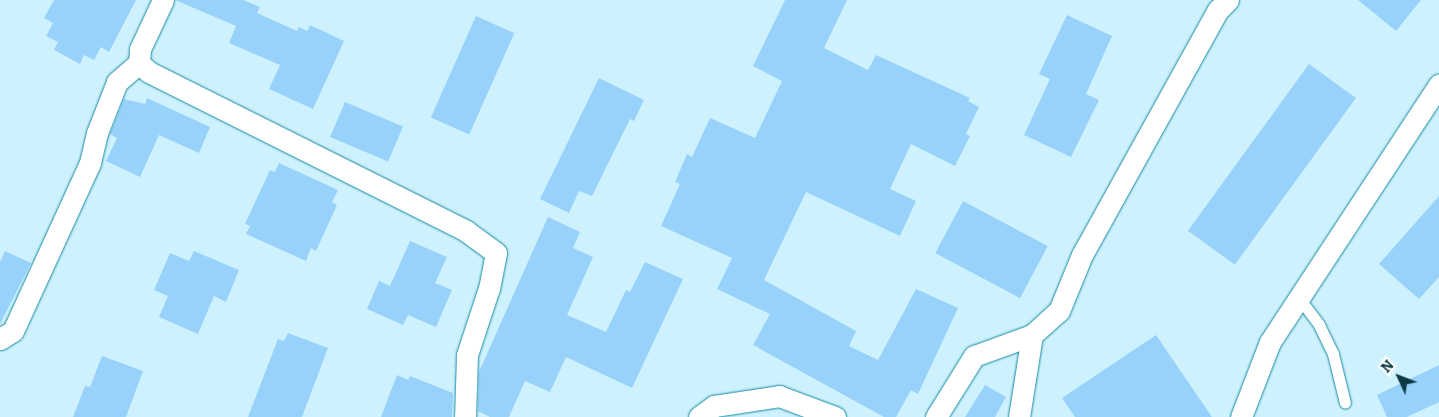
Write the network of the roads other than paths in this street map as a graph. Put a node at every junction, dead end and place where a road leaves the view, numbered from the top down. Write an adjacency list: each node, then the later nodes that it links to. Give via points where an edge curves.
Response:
1 (163, 0): 3 (street, via 140,49)
2 (1228, 0): 6 (street, via 1218,10 1082,255 1059,311)
3 (139, 63): 7 (street, via 117,82 97,133 90,163 14,331); 9 (street, via 149,72 466,231 496,253 489,288 466,355)
4 (1439, 85): 5 (street)
5 (1299, 298): 8 (lane, via 1319,325 1332,354); 14 (street, via 1270,342)
6 (1032, 336): 12 (street, via 974,356); 13 (street)
7 (0, 339)
8 (1345, 404)
9 (465, 417)
10 (699, 417): 11 (street, via 714,406 778,396)
11 (836, 417)
12 (936, 417)
13 (1019, 417)
14 (1241, 417)

